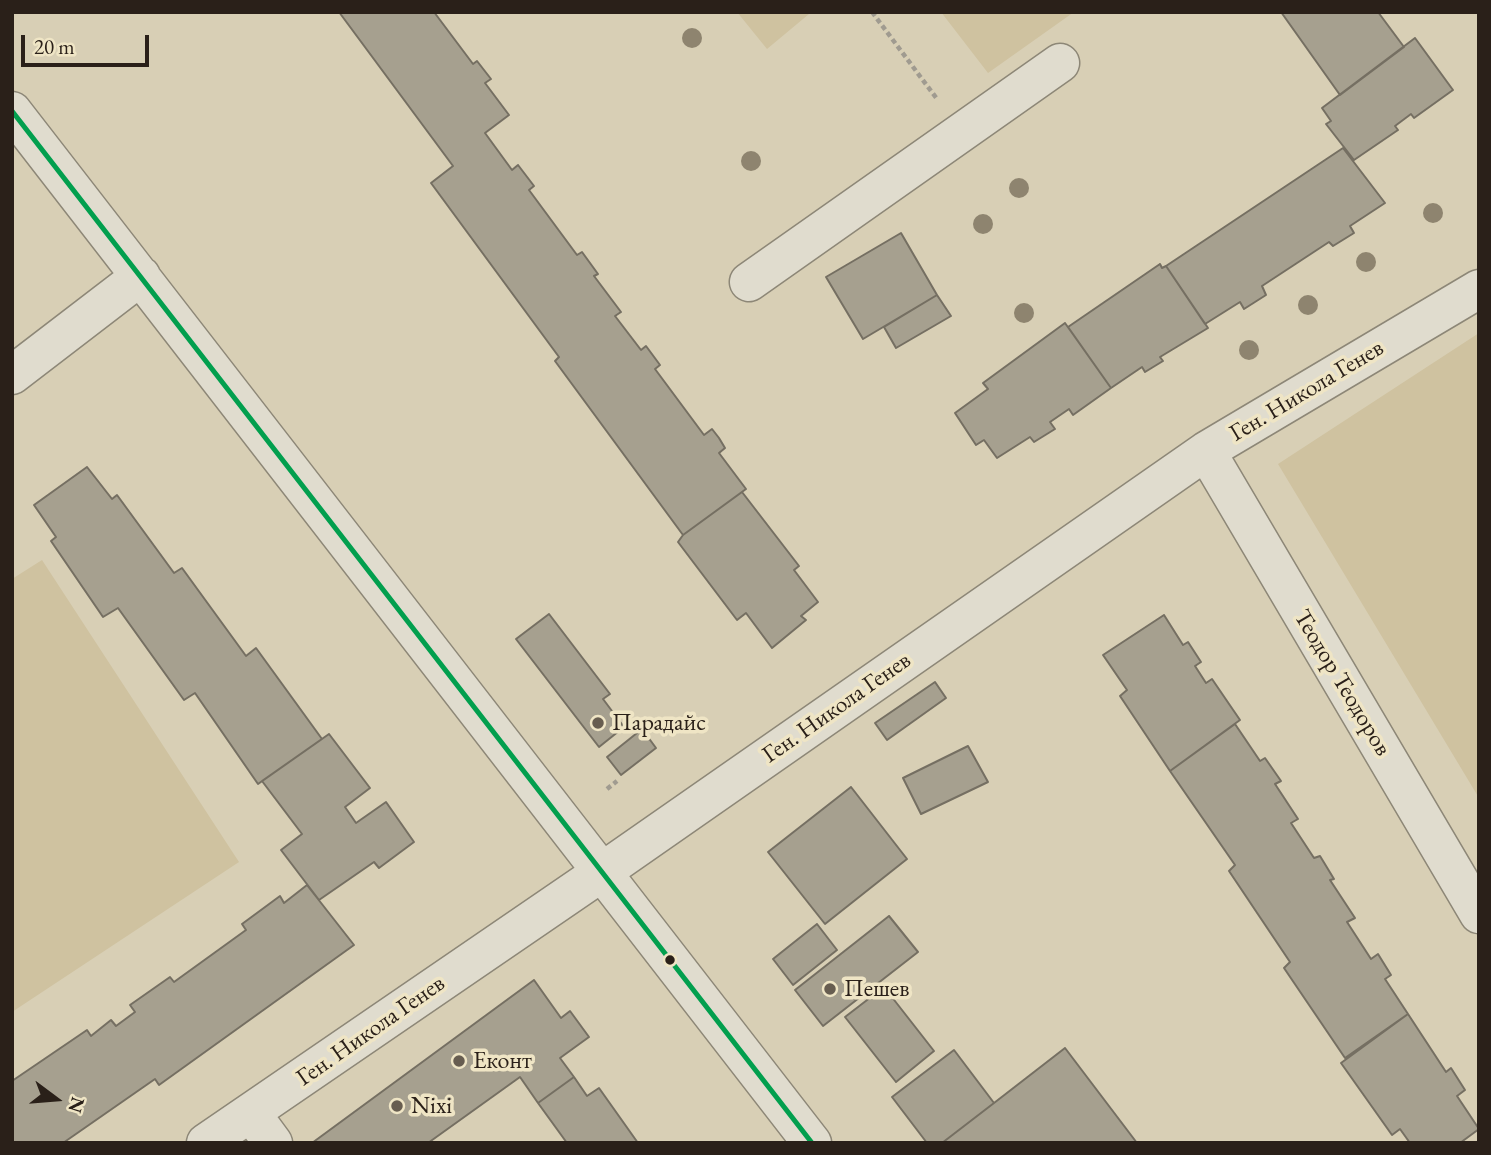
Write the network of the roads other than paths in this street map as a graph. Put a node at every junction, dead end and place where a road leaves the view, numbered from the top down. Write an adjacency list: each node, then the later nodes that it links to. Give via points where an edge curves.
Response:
1 (1060, 63): 4 (street)
2 (12, 111): 3 (street)
3 (141, 276): 6 (street); 8 (street)
4 (749, 282)
5 (1479, 289): 7 (street, Ген. Никола Генев)
6 (12, 375)
7 (1206, 451): 8 (street, Ген. Никола Генев); 9 (street, Теодор Теодоров)
8 (602, 872): 10 (street, Ген. Никола Генев); 12 (street)
9 (1479, 914)
10 (262, 1128): 11 (street, Ген. Никола Генев)
11 (206, 1143)
12 (812, 1143)

